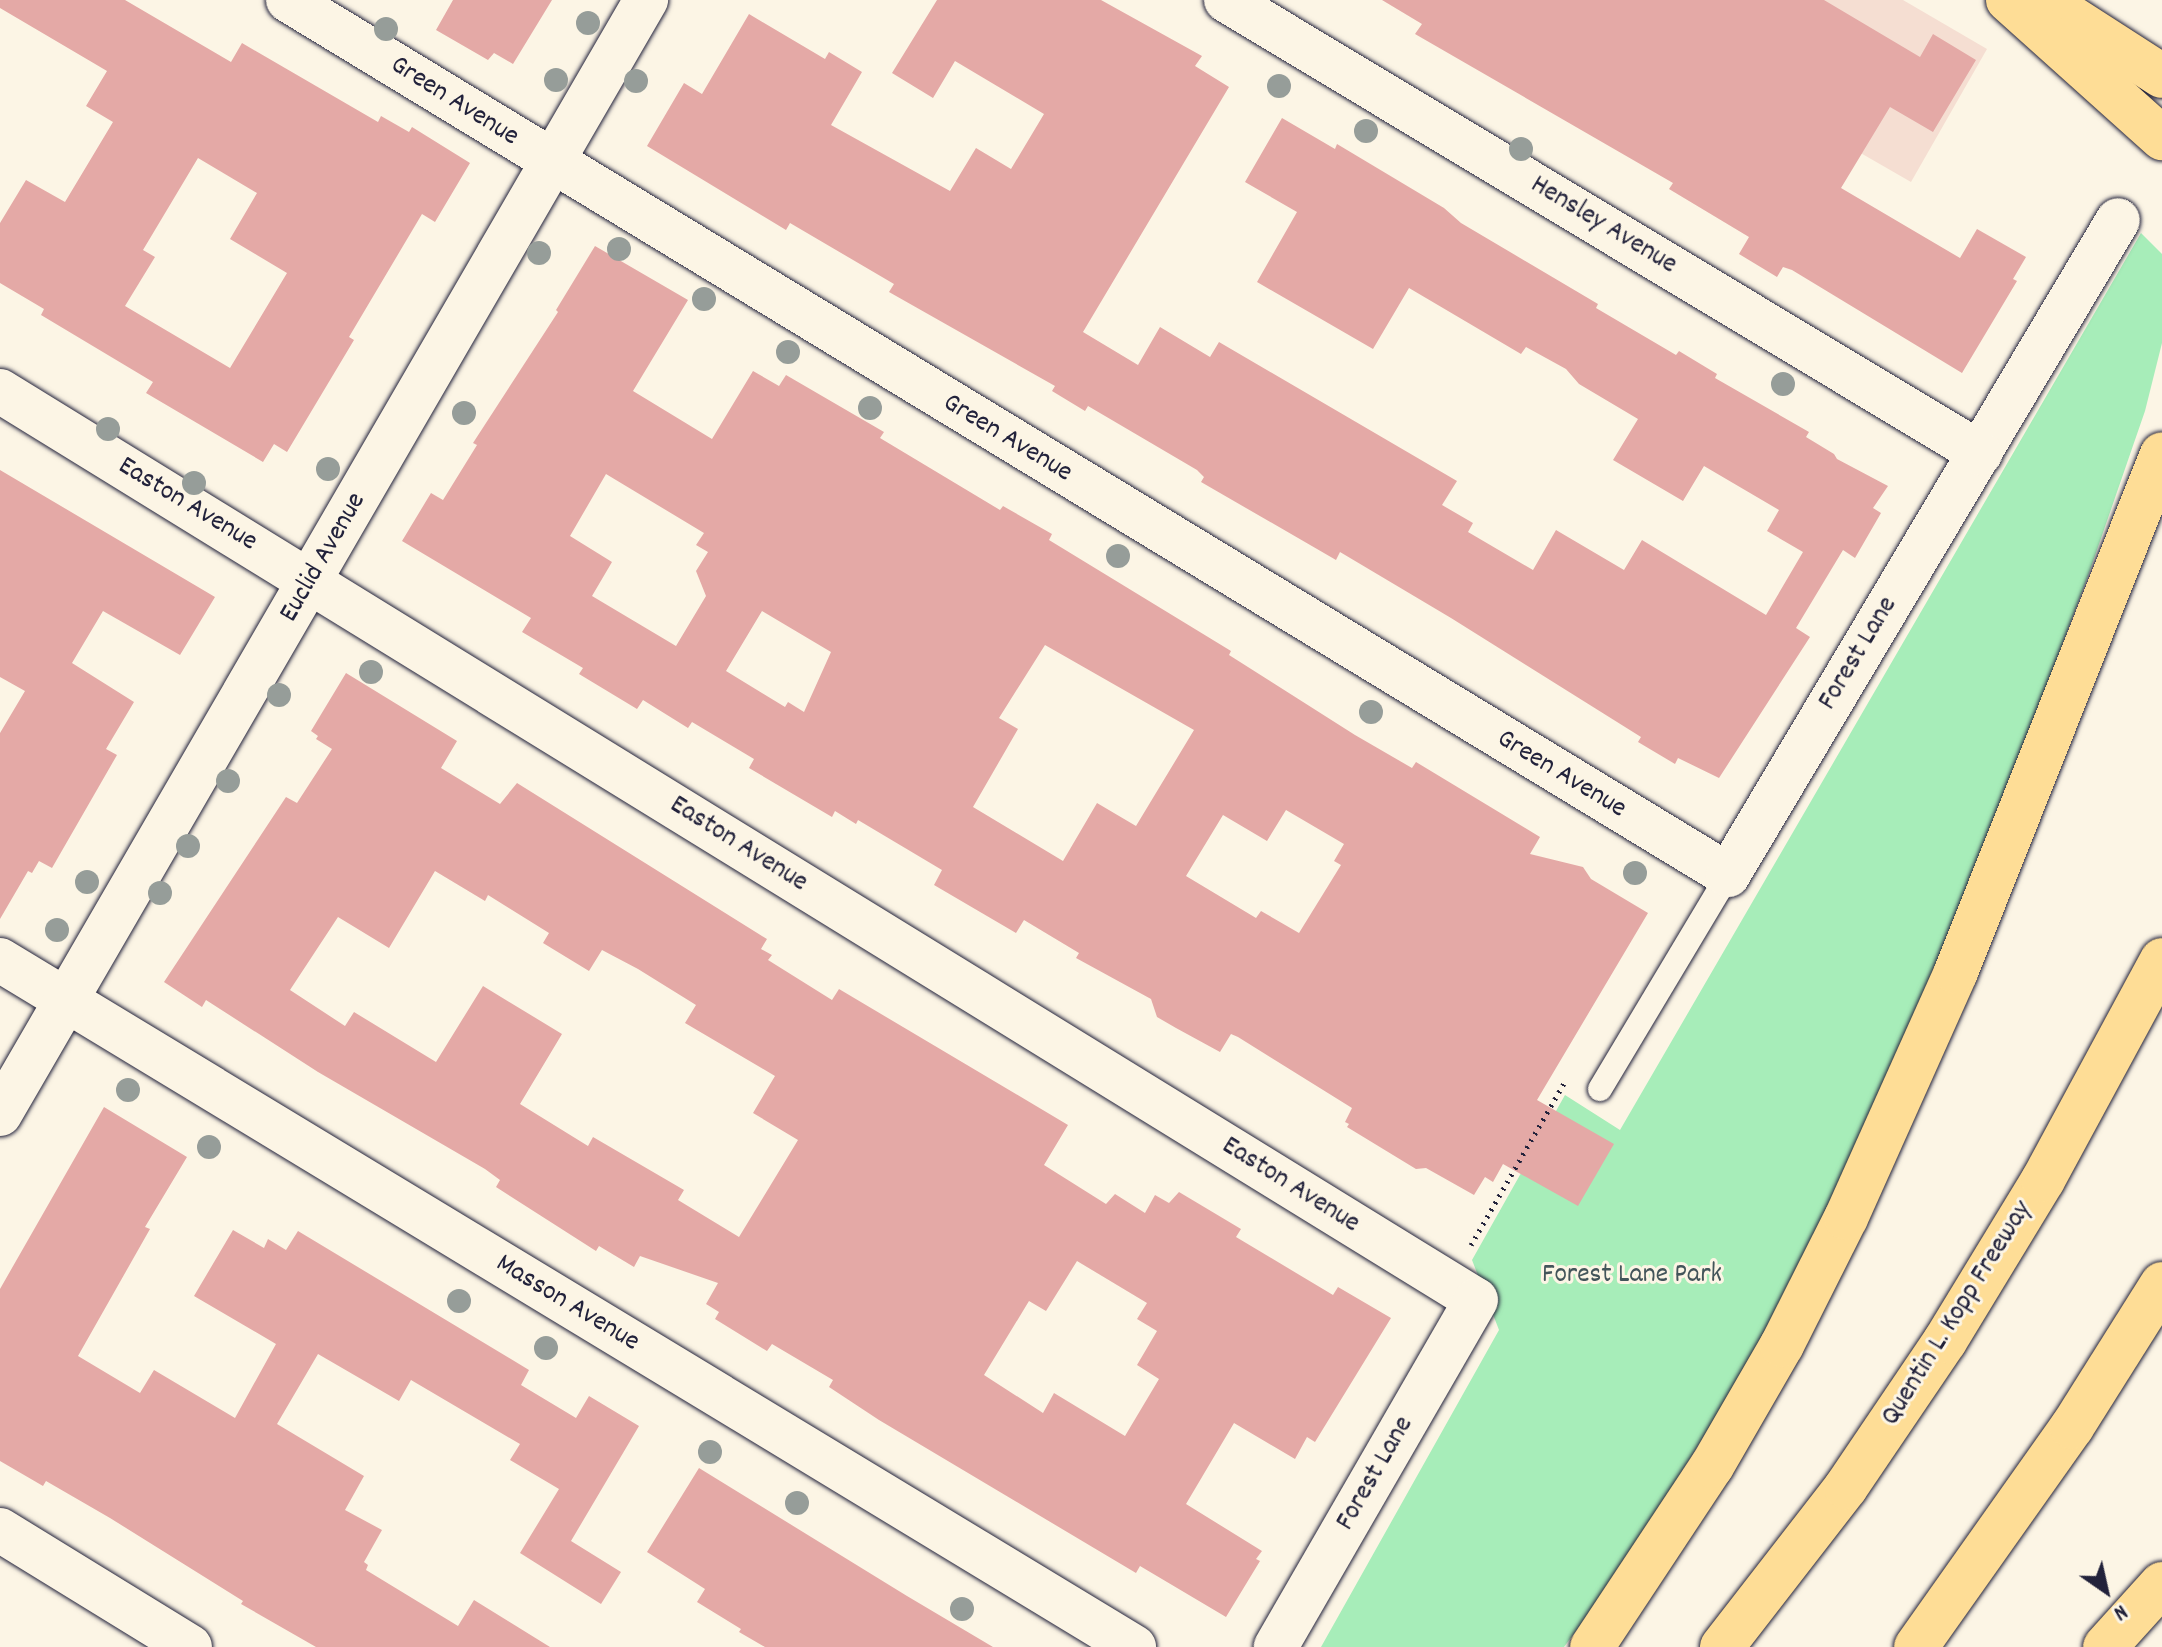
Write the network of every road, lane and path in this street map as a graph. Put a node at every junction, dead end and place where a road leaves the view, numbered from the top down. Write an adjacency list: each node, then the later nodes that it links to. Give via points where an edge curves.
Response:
1 (288, 0): 8 (street, Green Avenue)
2 (646, 0): 8 (street, Euclid Avenue)
3 (1226, 0): 11 (street, Hensley Avenue)
4 (2008, 0): 7 (main road)
5 (2044, 0): 6 (main road)
6 (2162, 76)
7 (2162, 138)
8 (551, 162): 13 (street, Euclid Avenue); 14 (street, Green Avenue)
9 (2118, 220): 11 (street, Forest Lane)
10 (0, 391): 13 (street, Easton Avenue)
11 (1980, 453): 14 (street, Forest Lane)
12 (2162, 454): 27 (main road, via 1956,972 1846,1218 1782,1345 1712,1466)
13 (311, 581): 17 (street, Euclid Avenue); 21 (street, Easton Avenue)
14 (1728, 875): 18 (lane, Forest Lane)
15 (0, 960): 17 (street, Masson Avenue)
16 (2162, 960): 28 (main road, Quentin L. Kopp Freeway, via 2043,1180 1945,1341 1846,1487)
17 (66, 1000): 19 (street, Euclid Avenue); 25 (street, Masson Avenue)
18 (1600, 1089): 21 (path, via 1568,1076)
19 (0, 1114)
20 (2162, 1284): 29 (main road, via 2072,1427)
21 (1462, 1292): 26 (street, Forest Lane)
22 (0, 1530): 24 (street)
23 (2162, 1584): 30 (main road)
24 (190, 1647)
25 (1134, 1647)
26 (1276, 1647)
27 (1592, 1647)
28 (1722, 1647)
29 (1916, 1647)
30 (2105, 1647)

